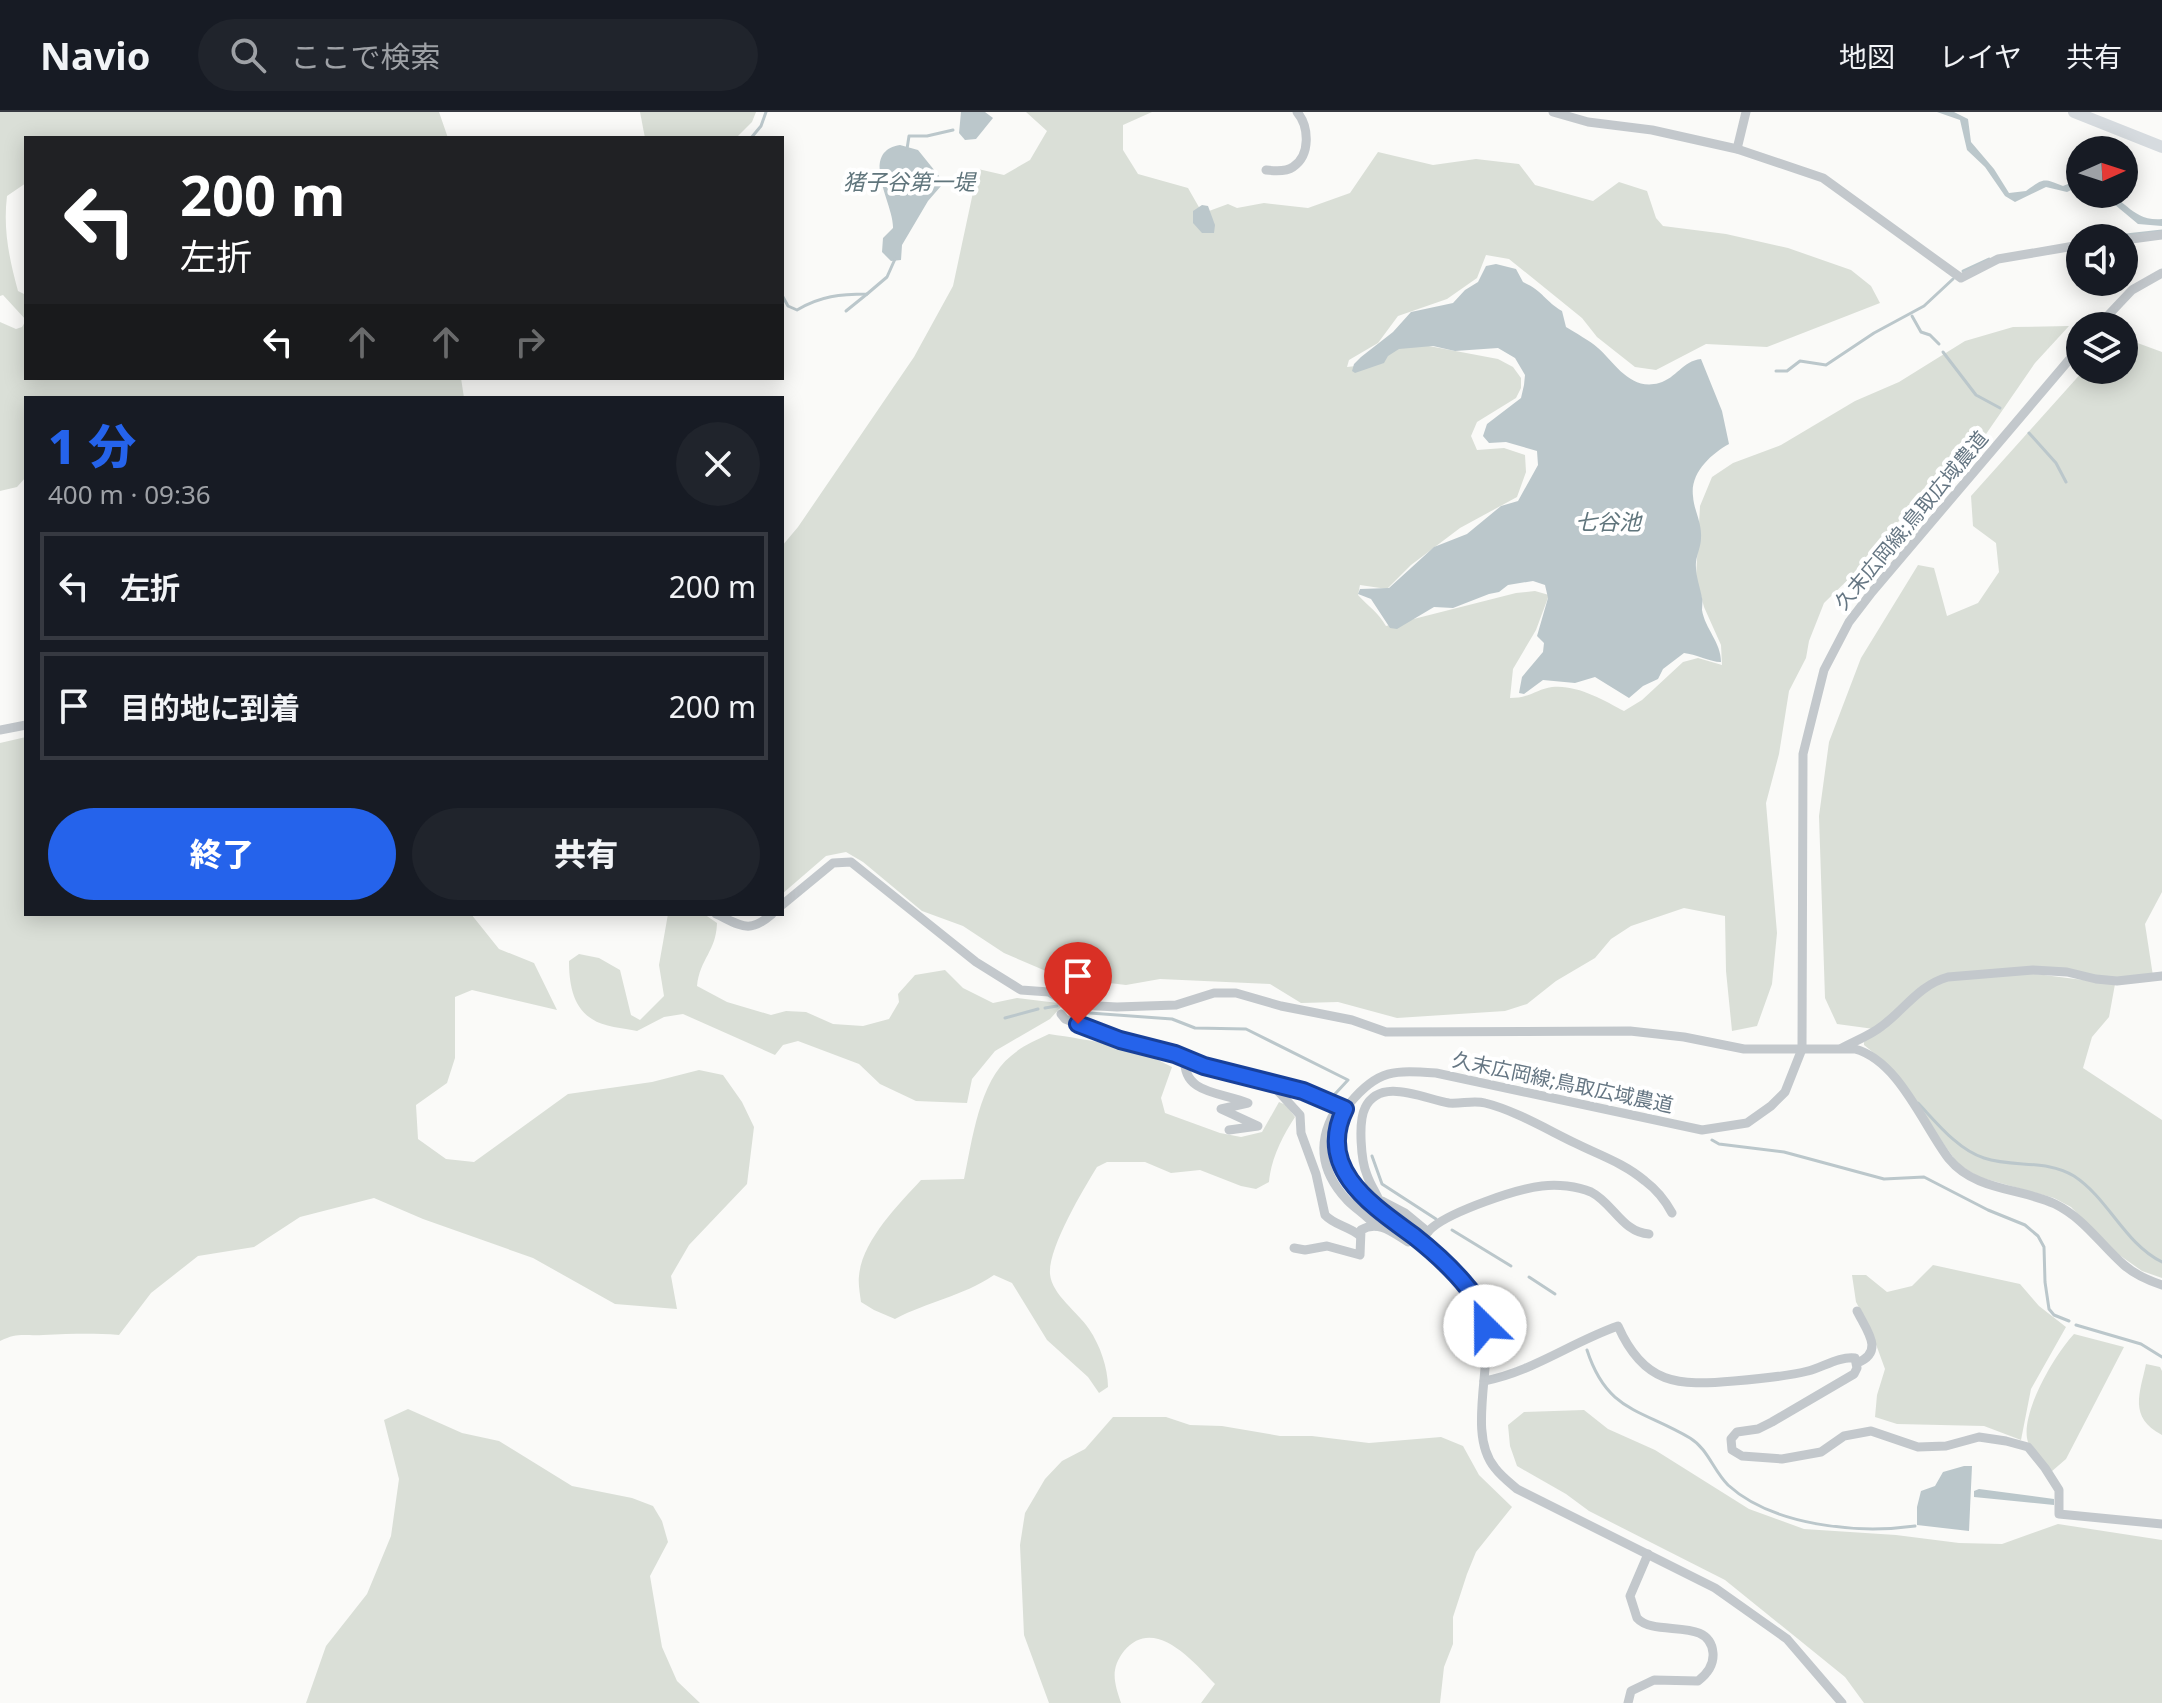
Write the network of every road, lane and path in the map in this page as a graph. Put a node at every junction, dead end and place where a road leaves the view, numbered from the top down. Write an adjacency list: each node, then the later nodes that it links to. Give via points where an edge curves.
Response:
1 (1297, 112): 7 (street, via 1307,130 1303,153 1289,170)
2 (1553, 112): 6 (street)
3 (1746, 112): 6 (street)
4 (2074, 112): 5 (main road)
5 (2162, 147)
6 (1737, 149): 10 (street, via 1831,181 1961,278 1998,259)
7 (1266, 170)
8 (2162, 235): 9 (street)
9 (2138, 238)
10 (2066, 247)
11 (2162, 273): 12 (street, via 2132,290)
12 (2111, 312)
13 (2066, 363): 21 (street, 久末広岡線;鳥取広域農道, via 1872,592 1824,670 1803,754)
14 (24, 725): 15 (street)
15 (0, 730)
16 (784, 903): 21 (street, via 833,863 851,862 1015,988 1049,992 1079,1005 1176,1005 1228,992 1386,1032 1630,1031 1744,1049)
17 (721, 916): 18 (street, via 749,927)
18 (770, 916)
19 (2162, 976): 22 (street, via 2117,981 2033,970 1948,977 1920,990 1879,1029)
20 (1061, 1014): 23 (street, via 1112,1037)
21 (1802, 1049): 22 (street); 25 (street, 久末広岡線;鳥取広域農道, via 1785,1092 1747,1123 1730,1127 1702,1130 1436,1073 1399,1070 1379,1076)
22 (1840, 1049): 37 (street, via 1862,1051 1890,1070 1958,1170 2052,1202 2075,1215 2126,1267)
23 (1185, 1058): 24 (street); 26 (street, via 1185,1074 1193,1084 1248,1103 1221,1109 1258,1126)
24 (1276, 1084): 25 (street); 33 (street, via 1300,1115 1325,1215)
25 (1342, 1107): 29 (street, via 1341,1162 1350,1183); 30 (street, via 1324,1134 1325,1162 1343,1194)
26 (1229, 1130)
27 (1382, 1201): 28 (street, via 1366,1174 1362,1116 1375,1097 1395,1090 1452,1103 1484,1103 1548,1129 1645,1180); 29 (street); 31 (street)
28 (1672, 1213)
29 (1382, 1214): 34 (street)
30 (1376, 1226): 33 (street, via 1364,1227); 35 (street)
31 (1428, 1232): 32 (street, via 1453,1216 1513,1193 1568,1186 1592,1193 1635,1232); 34 (street)
32 (1649, 1234)
33 (1359, 1235): 36 (street, via 1360,1255 1327,1246)
34 (1420, 1241): 40 (street, via 1482,1305 1489,1347)
35 (1408, 1242)
36 (1294, 1248)
37 (2162, 1285)
38 (1857, 1311): 39 (street, via 1872,1344 1872,1353)
39 (1857, 1363): 40 (street, via 1849,1357 1779,1377 1677,1383 1661,1377 1633,1353 1618,1326 1518,1373); 41 (street, via 1854,1374 1772,1422 1737,1432 1732,1450 1742,1456 1782,1459 1821,1452 1844,1436 1871,1431 1918,1447 1979,1437 2006,1441 2028,1447 2045,1468 2059,1490 2059,1514)
40 (1484, 1381): 42 (street, via 1480,1423 1493,1467 1517,1489)
41 (2162, 1524)
42 (1648, 1554): 43 (street, via 1630,1596 1637,1618 1649,1626 1698,1633 1709,1641 1713,1658 1698,1681 1649,1681 1631,1691); 44 (street, via 1715,1588 1787,1639)
43 (1628, 1703)
44 (1842, 1703)

